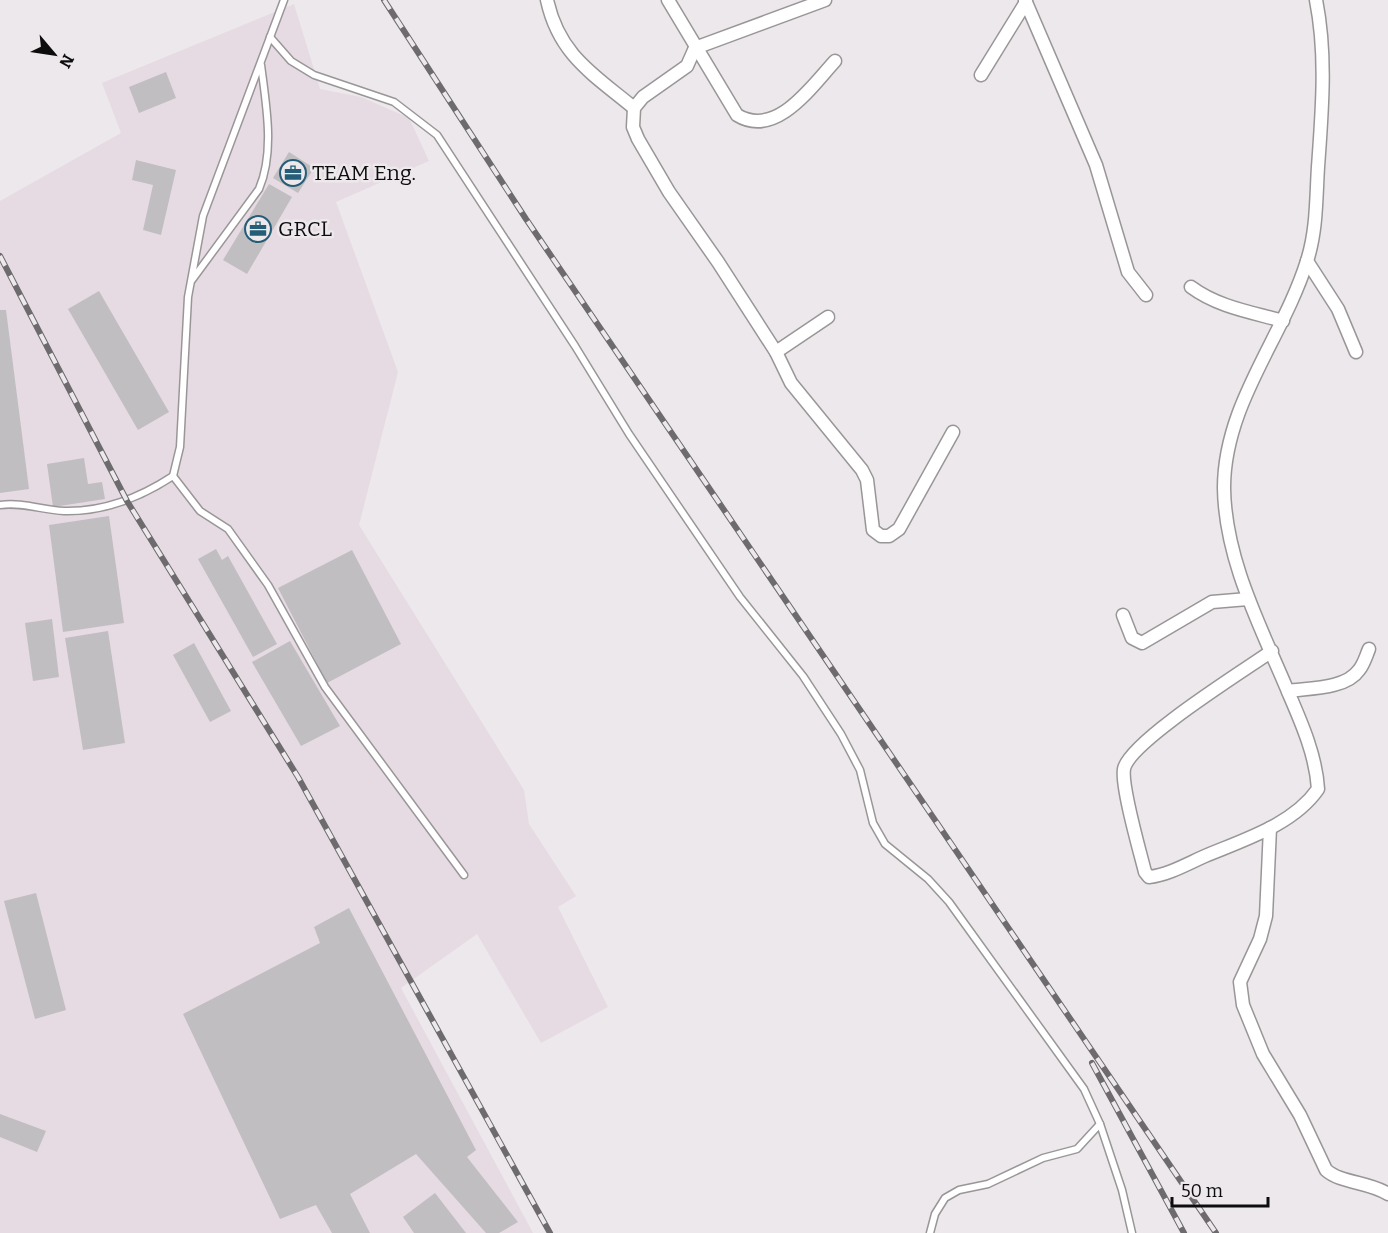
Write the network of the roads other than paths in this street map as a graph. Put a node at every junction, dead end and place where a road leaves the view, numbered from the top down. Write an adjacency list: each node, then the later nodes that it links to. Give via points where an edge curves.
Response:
1 (284, 0): 7 (lane)
2 (547, 0): 12 (street, via 552,22 574,58)
3 (668, 0): 8 (street)
4 (825, 0): 8 (street)
5 (1316, 0): 13 (street, via 1323,70 1315,229)
6 (1025, 1): 11 (street); 16 (street, via 1096,165 1128,272)
7 (270, 38): 9 (lane); 31 (lane, via 291,61 314,75 394,102 437,135 635,444 740,597 803,676 841,734 860,770 873,823 885,844 949,902 1084,1089)
8 (695, 48): 10 (street, via 737,115 746,120 768,120 784,113); 12 (street, via 687,66 643,97)
9 (260, 61): 14 (lane, via 203,216); 14 (lane, via 267,114 265,175 259,189)
10 (835, 61)
11 (981, 75)
12 (634, 108): 19 (street, via 633,127 643,148)
13 (1307, 261): 18 (street); 20 (street, via 1338,309)
14 (191, 281): 22 (lane, via 180,447)
15 (1191, 287): 18 (street, via 1227,306)
16 (1146, 295)
17 (828, 317): 19 (street)
18 (1283, 321): 24 (street, via 1232,430 1224,488 1233,550)
19 (776, 352): 21 (street, via 791,383 862,470 867,480 873,530 881,536 899,529)
20 (1356, 352)
21 (953, 432)
22 (173, 476): 23 (lane, via 127,501 104,506 64,511 14,503); 30 (lane, via 200,511 228,529 268,585 324,687)
23 (0, 506)
24 (1248, 599): 25 (street, via 1212,602 1142,643 1132,639); 27 (street)
25 (1123, 615)
26 (1369, 649): 28 (street, via 1359,671 1351,678)
27 (1272, 651): 28 (street); 29 (street, via 1161,729 1132,753 1124,769 1149,877)
28 (1288, 691): 29 (street, via 1311,752 1318,789 1309,801)
29 (1270, 828): 32 (street, via 1266,916 1240,982 1243,1005 1263,1054 1300,1115 1326,1170)
30 (464, 876)
31 (1100, 1124): 33 (lane, via 1077,1149 1043,1158 988,1184 959,1190 945,1198); 34 (lane)
32 (1388, 1194)
33 (930, 1233)
34 (1132, 1233)

